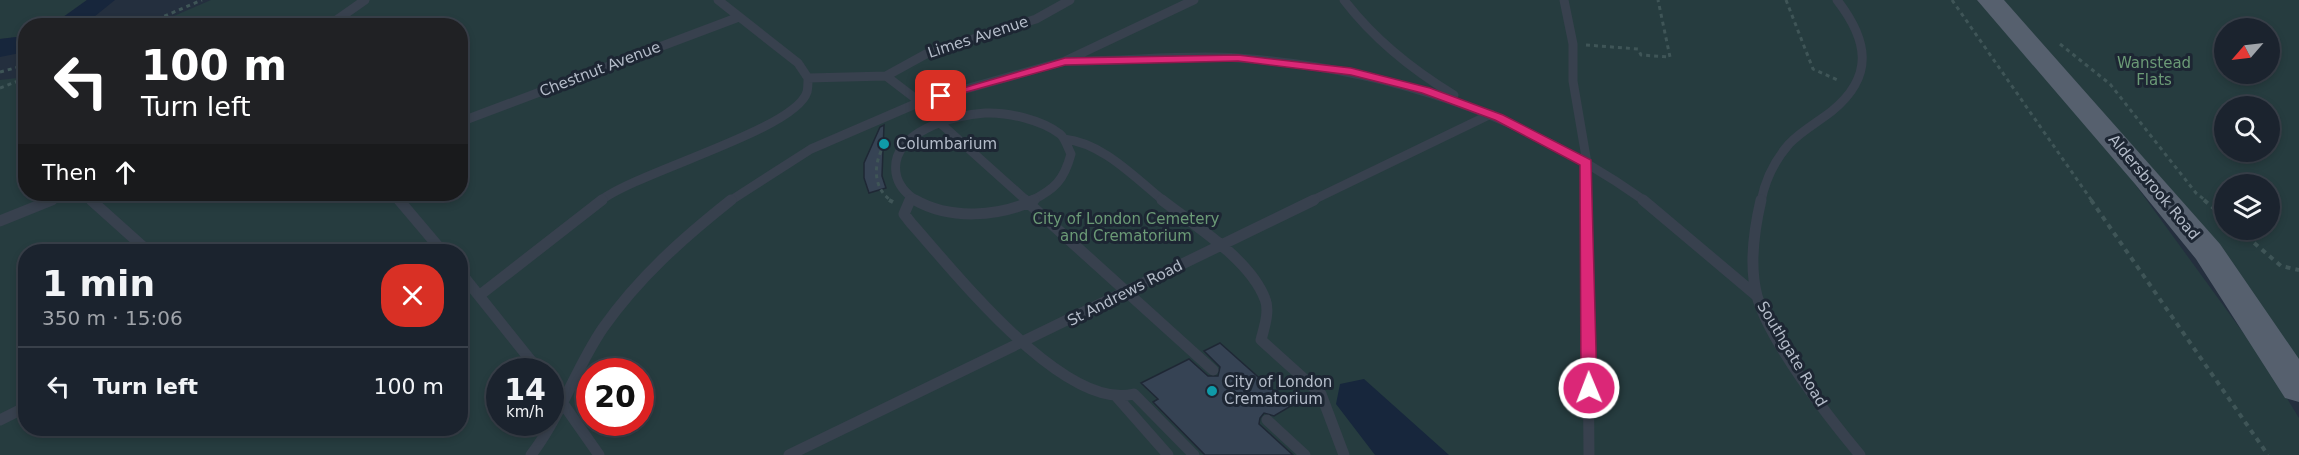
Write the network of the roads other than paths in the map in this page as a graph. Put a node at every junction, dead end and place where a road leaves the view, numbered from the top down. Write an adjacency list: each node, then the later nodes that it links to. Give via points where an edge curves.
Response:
1 (365, 0): 10 (lane)
2 (718, 0): 9 (lane)
3 (1070, 0): 12 (lane, Limes Avenue, via 1032,20 942,47 904,63)
4 (1194, 0): 11 (lane)
5 (1344, 0): 15 (lane, via 1384,45 1422,75)
6 (1564, 0): 19 (lane)
7 (1837, 0): 32 (lane, Southgate Road, via 1857,32 1862,71 1855,87 1840,104 1790,144 1774,164 1756,209)
8 (1990, 0): 36 (main road, Aldersbrook Road, via 2208,252)
9 (739, 17): 13 (lane, via 798,63); 16 (lane, Chestnut Avenue)
10 (339, 18)
11 (1065, 61): 14 (lane); 15 (lane, via 1238,58 1351,72 1415,87)
12 (886, 76): 13 (lane); 14 (lane)
13 (808, 78): 31 (lane, via 807,93 793,109 767,126 638,179 609,195)
14 (920, 102): 38 (lane, via 811,149 740,193 682,239 642,279 602,330)
15 (1491, 114): 19 (lane); 28 (lane, St Andrews Road)
16 (468, 119)
17 (940, 123): 18 (lane, via 987,113 1011,115 1033,119); 20 (lane, via 905,144 897,158 894,172 899,186); 24 (lane)
18 (1064, 139): 24 (lane, via 1071,159 1064,180); 28 (lane, via 1082,141 1110,158)
19 (1587, 163): 32 (lane, via 1650,205); 50 (lane)
20 (911, 198): 24 (lane, via 938,210 980,215); 33 (lane, via 904,214)
21 (49, 201): 25 (lane)
22 (92, 201): 26 (lane)
23 (400, 201): 27 (lane)
24 (1031, 204): 30 (lane)
25 (0, 221)
26 (140, 244)
27 (436, 244)
28 (1221, 245): 30 (lane, St Andrews Road); 49 (lane, via 1244,265 1266,300 1261,340 1321,394)
29 (468, 281): 31 (lane)
30 (1127, 293): 33 (lane, St Andrews Road); 35 (lane)
31 (480, 295): 34 (lane)
32 (1757, 296): 51 (lane, Southgate Road, via 1843,437)
33 (1022, 342): 37 (lane, via 1047,365 1082,386); 45 (lane, St Andrews Road)
34 (529, 358)
35 (1213, 370)
36 (2299, 388)
37 (1117, 397): 46 (lane); 47 (lane, via 1134,394)
38 (564, 404): 44 (lane)
39 (18, 411): 40 (lane)
40 (0, 420)
41 (1267, 420): 48 (lane)
42 (546, 436): 43 (lane)
43 (531, 455)
44 (599, 455)
45 (789, 455)
46 (1168, 455)
47 (1194, 455)
48 (1305, 455)
49 (1344, 455)
50 (1589, 455)
51 (1860, 455)

